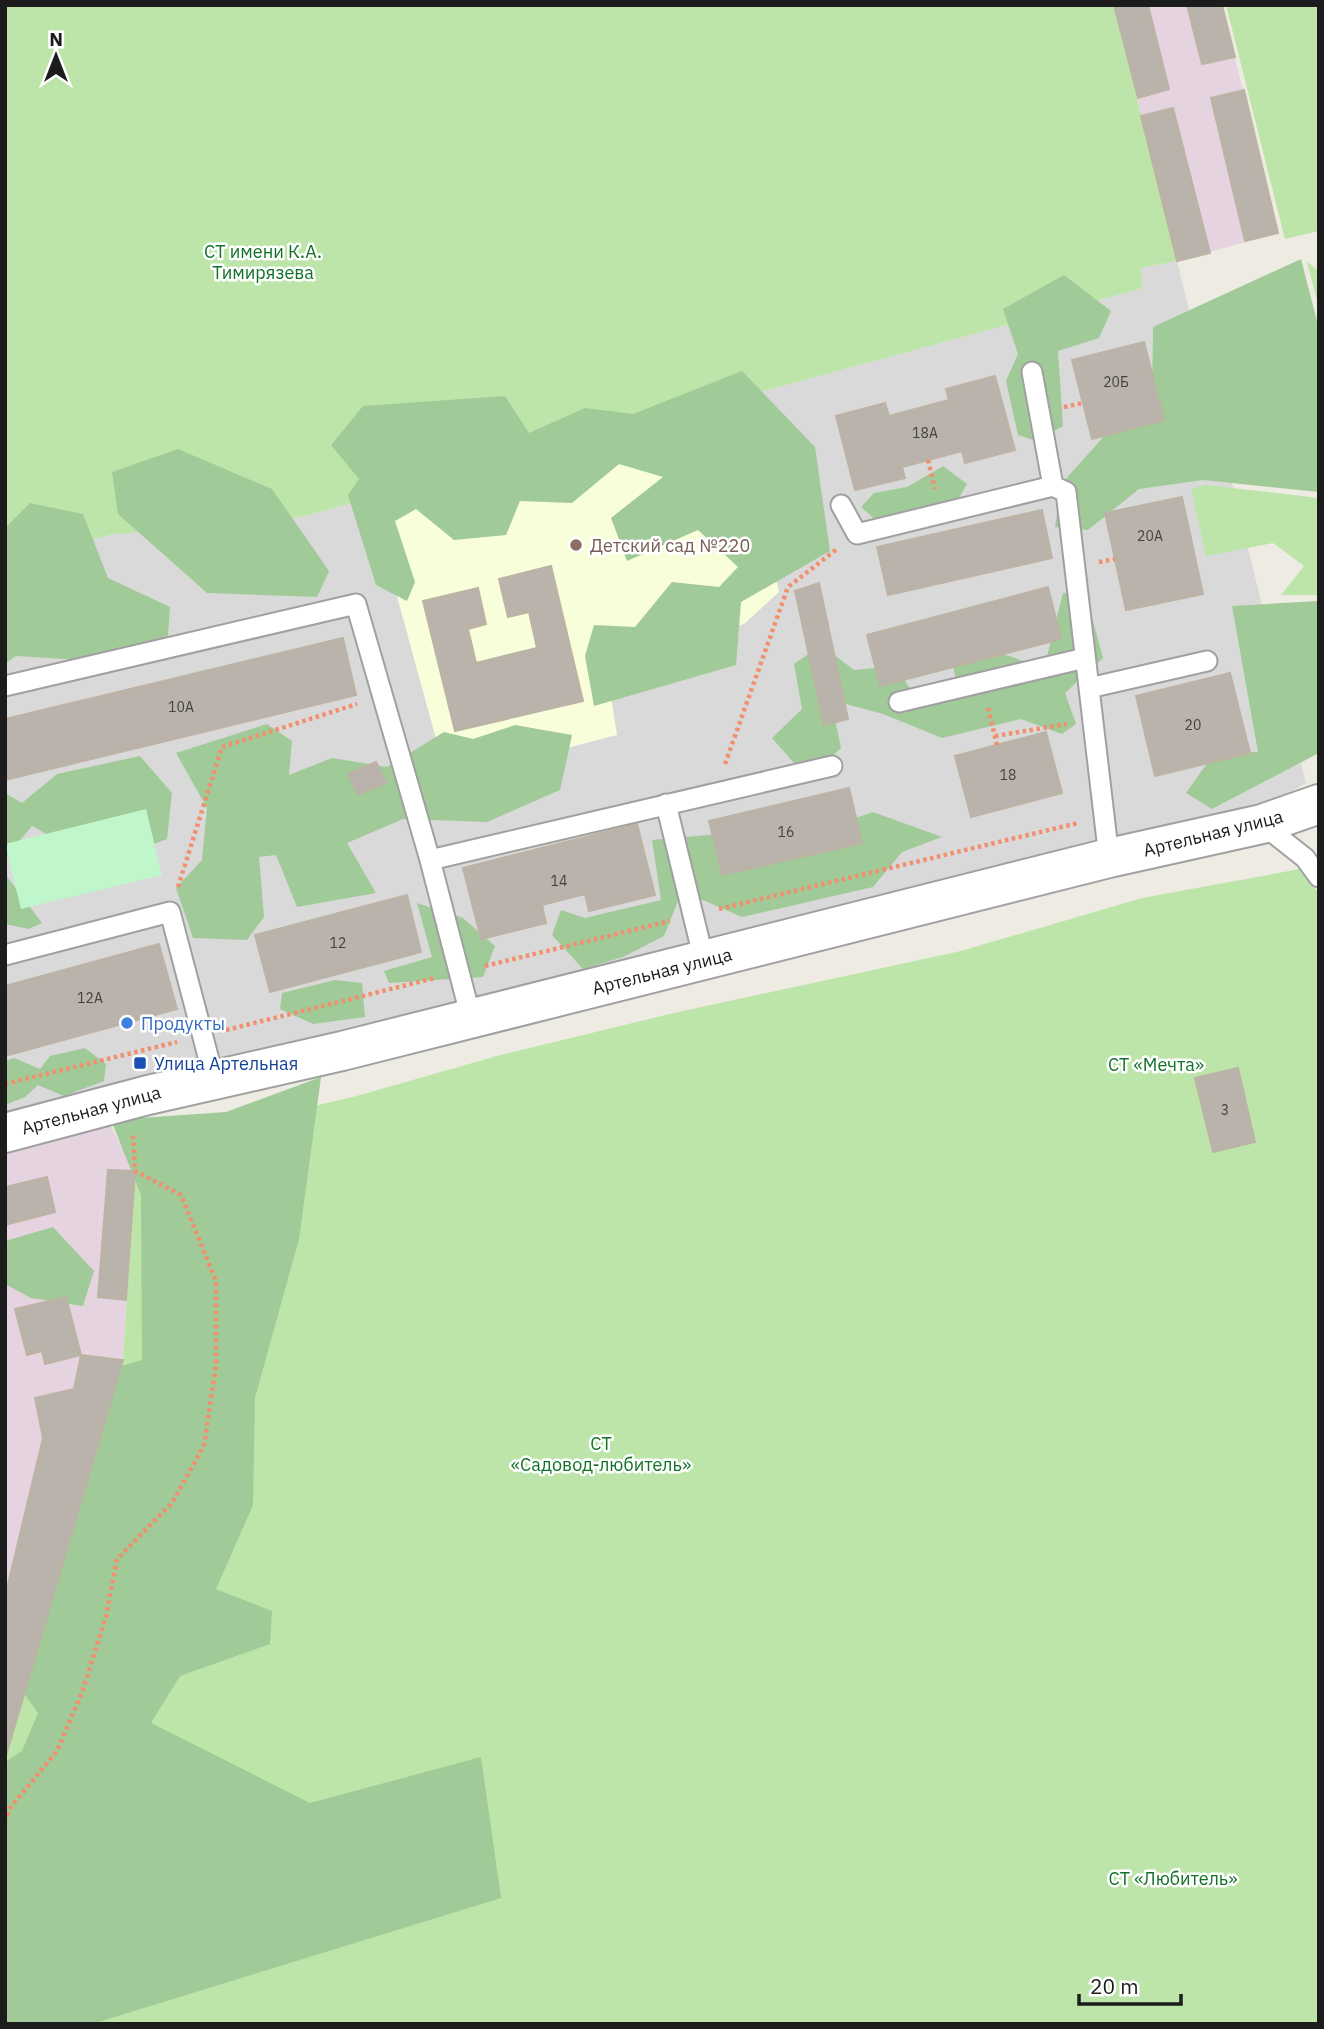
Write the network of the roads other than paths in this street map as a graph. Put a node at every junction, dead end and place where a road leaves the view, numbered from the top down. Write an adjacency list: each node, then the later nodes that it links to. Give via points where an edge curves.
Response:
1 (1032, 372): 2 (lane)
2 (1053, 486): 3 (lane, via 858,534); 4 (lane, via 1066,492)
3 (841, 505)
4 (1085, 658): 7 (lane); 8 (lane)
5 (1207, 661): 7 (lane)
6 (5, 686): 14 (lane, via 356,604)
7 (1089, 688): 13 (lane)
8 (899, 702)
9 (832, 766): 10 (lane)
10 (666, 804): 14 (lane); 17 (lane)
11 (1319, 804): 12 (street, Артельная улица)
12 (1262, 824): 13 (street, Артельная улица); 15 (lane, via 1305,858)
13 (1109, 858): 17 (street, Артельная улица)
14 (430, 860): 18 (lane)
15 (1319, 877)
16 (5, 955): 19 (lane, via 170,912)
17 (704, 960): 18 (street, Артельная улица)
18 (471, 1018): 19 (street, Артельная улица)
19 (214, 1079): 20 (street, Артельная улица)
20 (5, 1133)

